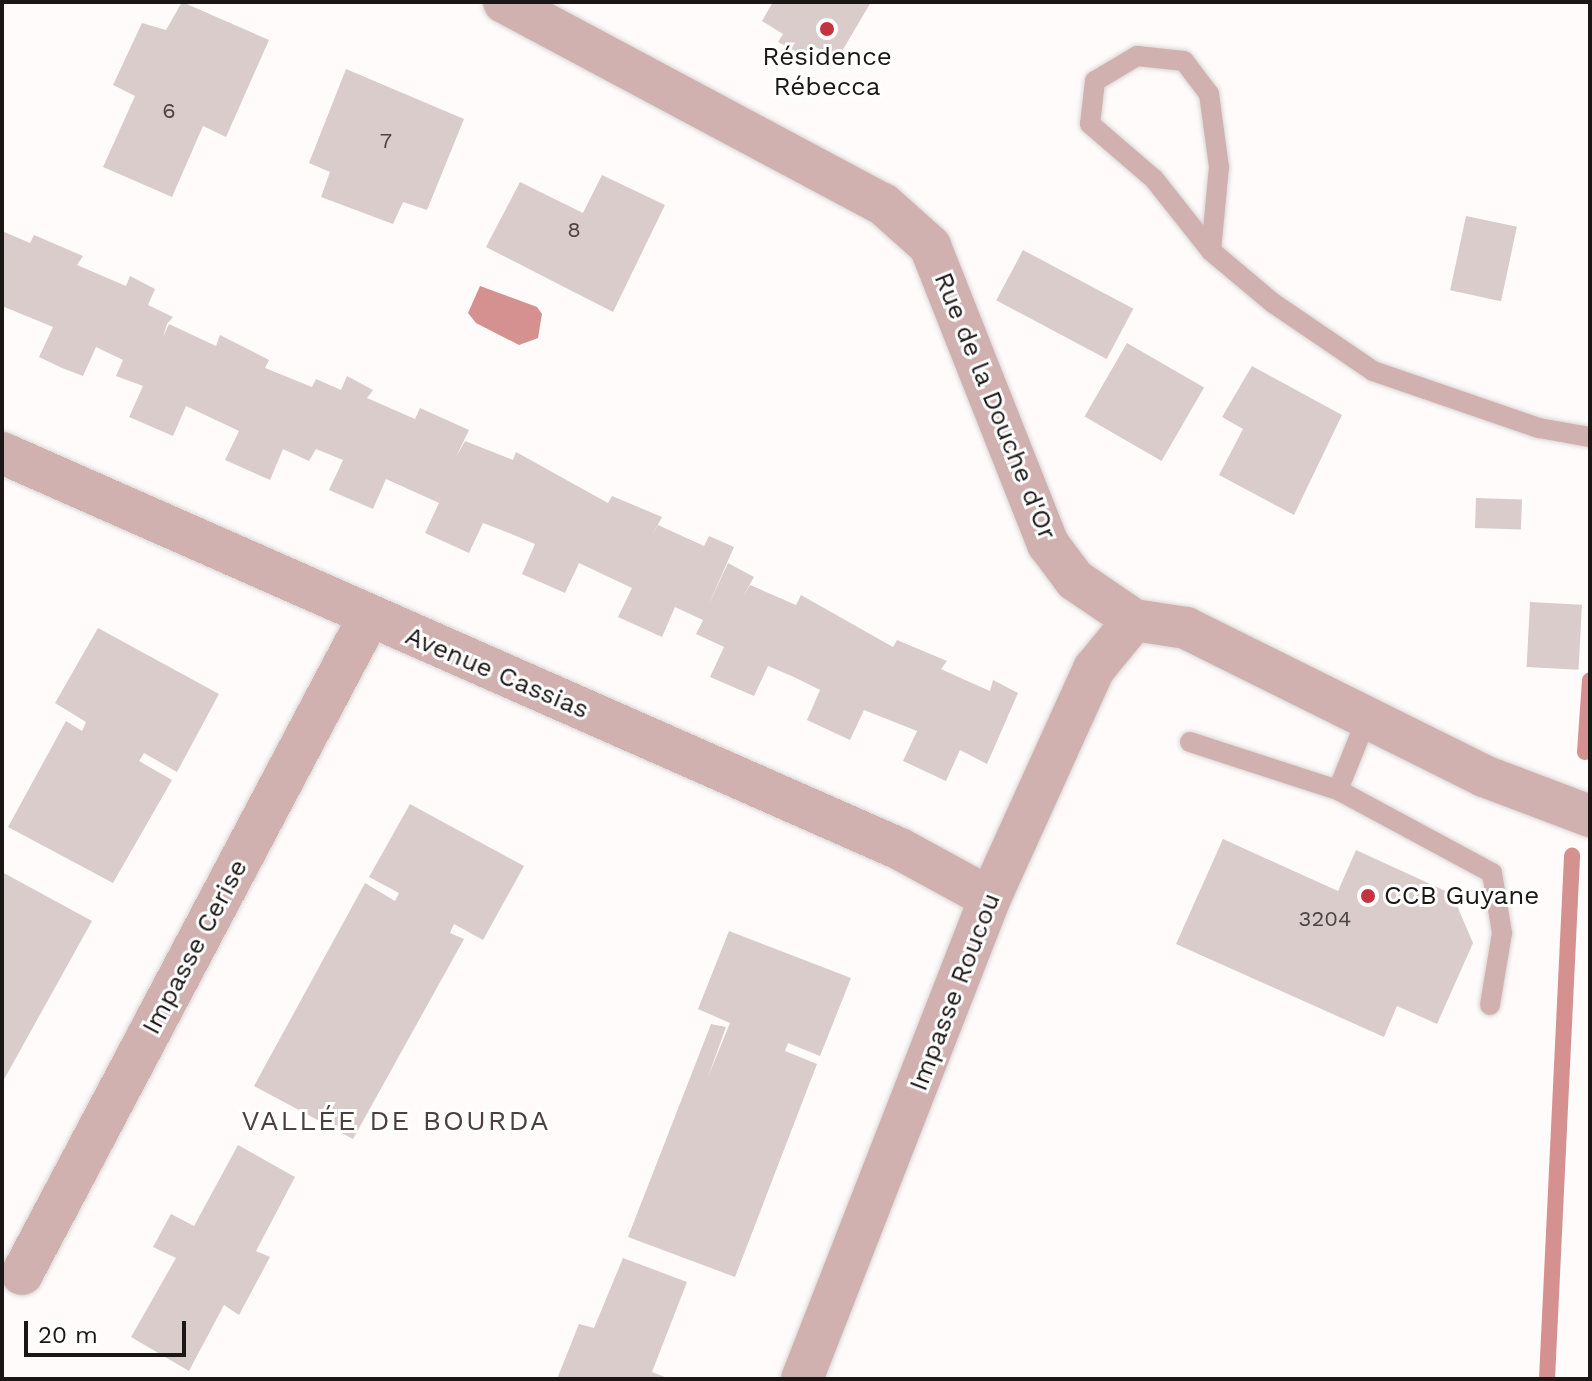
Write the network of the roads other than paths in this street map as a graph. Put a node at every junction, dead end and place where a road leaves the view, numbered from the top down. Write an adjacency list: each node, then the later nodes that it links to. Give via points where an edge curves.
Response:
1 (504, 2): 6 (street, Rue de la Douche d'Or, via 883,204 930,246 1048,544 1075,580)
2 (1211, 251): 2 (lane, via 1154,179 1090,124 1095,81 1137,56 1184,61 1209,94 1219,167); 3 (lane, via 1273,303 1373,371 1539,428)
3 (1590, 437)
4 (2, 453): 5 (street, Avenue Cassias)
5 (368, 619): 11 (street, Avenue Cassias, via 900,849); 13 (street, Impasse Cerise)
6 (1134, 620): 7 (street, Rue de la Douche d'Or, via 1186,628); 11 (street, Impasse Roucou, via 1094,669)
7 (1367, 718): 9 (lane); 10 (street, Rue de la Douche d'Or, via 1484,776)
8 (1190, 742): 9 (lane)
9 (1338, 790): 12 (lane, via 1492,873 1502,933)
10 (1590, 816)
11 (990, 898): 14 (street, Impasse Roucou)
12 (1490, 1005)
13 (22, 1274)
14 (802, 1379)

